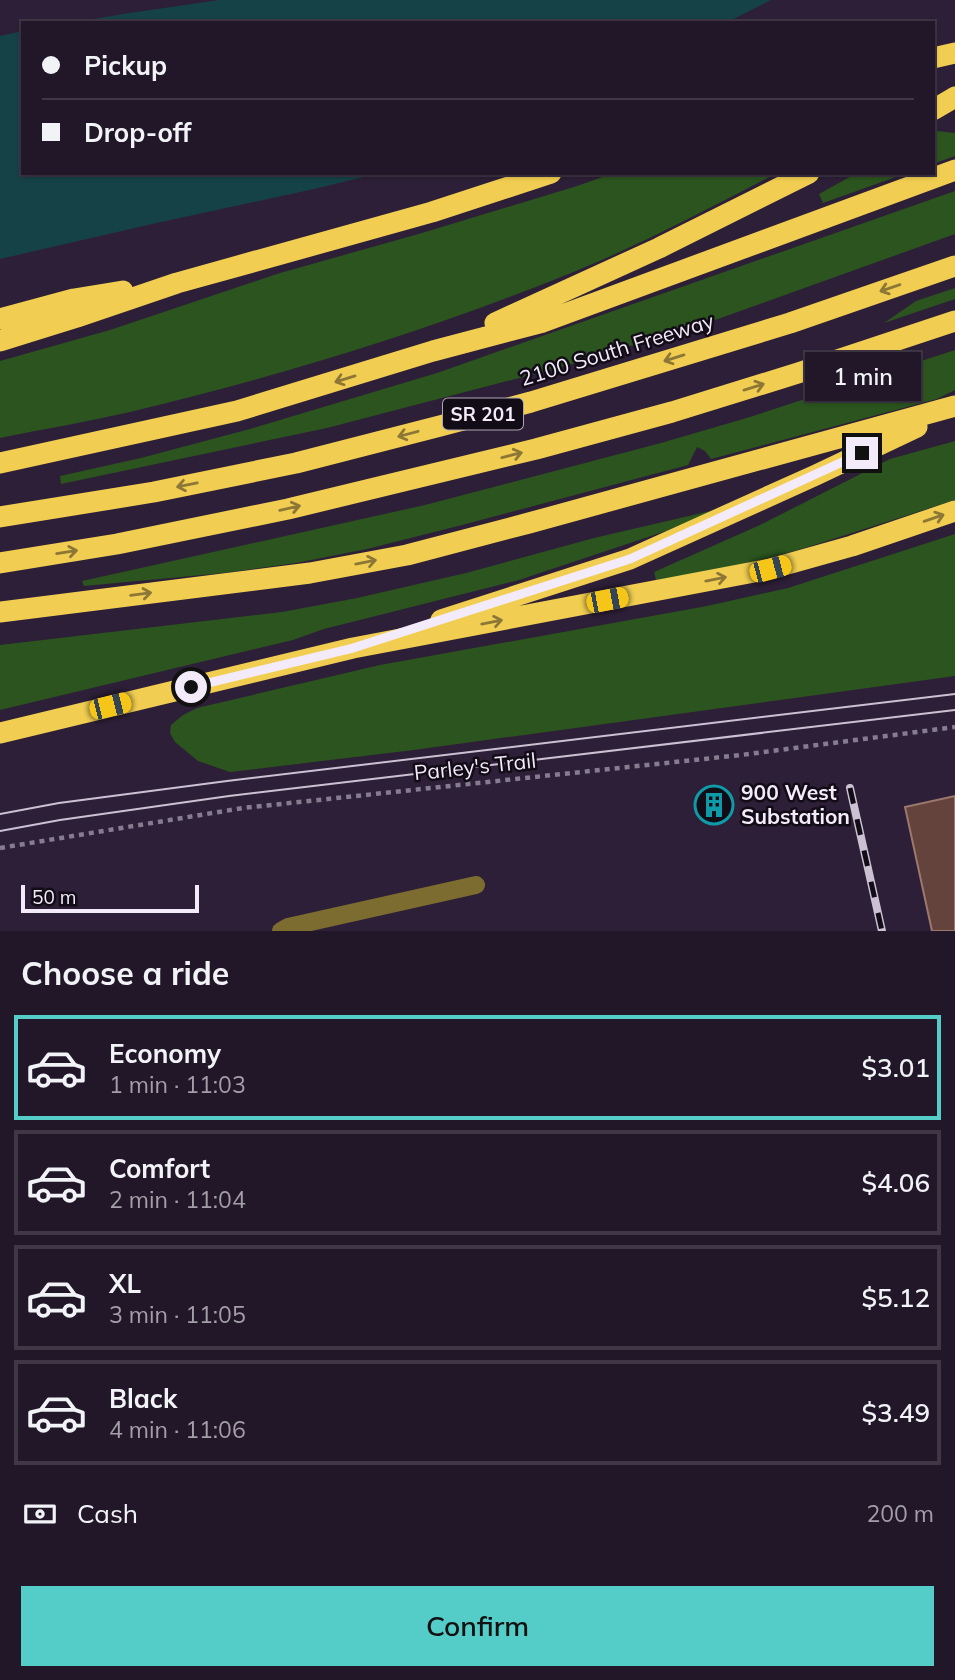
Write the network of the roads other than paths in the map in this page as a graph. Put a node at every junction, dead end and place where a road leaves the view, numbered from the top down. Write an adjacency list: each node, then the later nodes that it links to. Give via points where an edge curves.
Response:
1 (955, 53): 2 (highway)
2 (935, 58)
3 (955, 97): 4 (highway)
4 (935, 109)
5 (955, 170): 10 (highway)
6 (545, 175): 9 (highway, via 432,212)
7 (805, 175): 10 (highway)
8 (955, 266): 17 (highway, 2100 South Freeway / SR 201, one-way to 17, via 790,323 531,402 296,463)
9 (177, 283): 11 (highway, via 74,299); 13 (highway)
10 (538, 314): 15 (highway, one-way to 15, via 237,411)
11 (0, 319)
12 (955, 321): 18 (highway, SR 201, one-way to 12, via 288,509 536,449 748,389)
13 (0, 341)
14 (955, 408): 19 (highway, one-way to 14, via 310,573 407,555); 20 (highway, via 630,559)
15 (0, 463)
16 (955, 511): 20 (highway, one-way to 16, via 770,569)
17 (0, 517)
18 (0, 563)
19 (0, 612)
20 (353, 648): 21 (highway)
21 (1, 733)
22 (476, 885): 23 (lane)
23 (281, 931)

